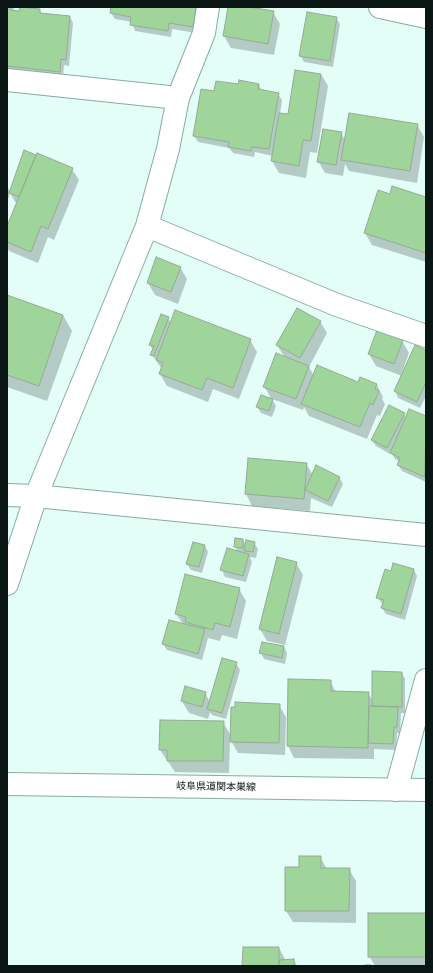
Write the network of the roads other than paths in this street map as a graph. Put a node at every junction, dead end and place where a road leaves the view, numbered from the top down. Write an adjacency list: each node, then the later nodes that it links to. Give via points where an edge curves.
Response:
1 (208, 7): 5 (street, via 204,33)
2 (380, 7): 3 (street)
3 (426, 17)
4 (7, 80): 5 (street)
5 (178, 98): 6 (street, via 168,149)
6 (147, 226): 7 (street, via 337,305); 9 (street)
7 (426, 336)
8 (7, 495): 9 (street)
9 (36, 496): 10 (street); 11 (street)
10 (426, 535)
11 (7, 584)
12 (426, 680): 14 (street)
13 (7, 784): 14 (street, 岐阜県道関本巣線)
14 (396, 790): 15 (street, 岐阜県道関本巣線)
15 (426, 790)

